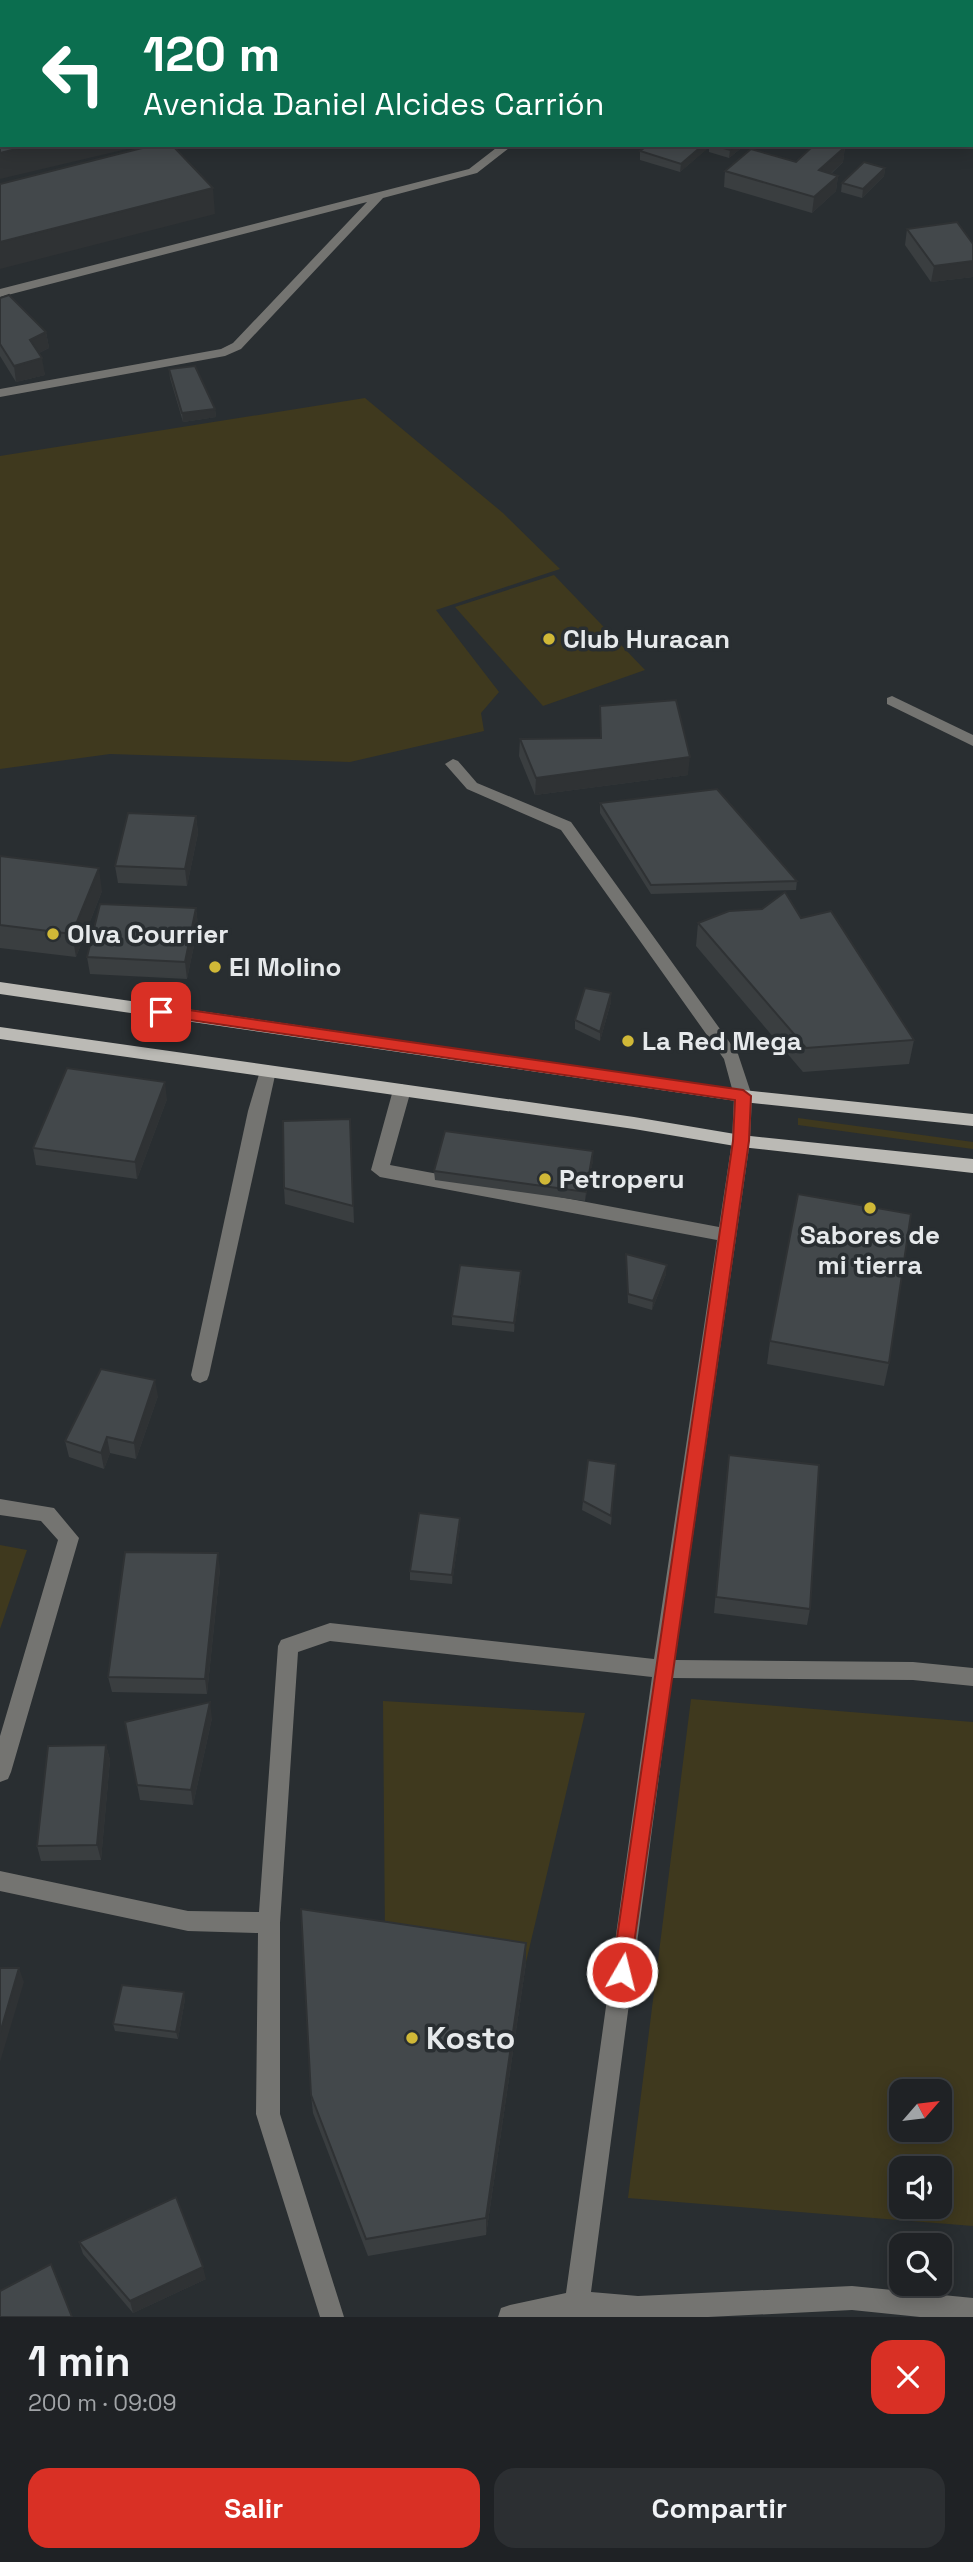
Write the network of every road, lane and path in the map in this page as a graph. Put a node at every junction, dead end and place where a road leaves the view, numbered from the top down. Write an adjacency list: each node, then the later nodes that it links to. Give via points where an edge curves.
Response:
1 (505, 147): 2 (street, via 473,172)
2 (378, 197): 3 (street); 4 (street, via 236,346 225,352)
3 (0, 293)
4 (0, 393)
5 (892, 701): 6 (street)
6 (973, 741)
7 (453, 764): 12 (street, via 472,786 566,826 732,1058)
8 (0, 988): 12 (main road)
9 (0, 1034): 10 (main road)
10 (268, 1071): 11 (main road); 17 (street)
11 (402, 1090): 14 (main road); 16 (street, via 380,1170)
12 (743, 1096): 13 (main road); 14 (street)
13 (973, 1120)
14 (741, 1141): 15 (main road); 16 (street)
15 (973, 1166)
16 (726, 1235): 19 (street)
17 (200, 1376)
18 (0, 1507): 21 (street, via 47,1514 69,1538)
19 (663, 1669): 20 (street, via 913,1671); 23 (street, via 330,1632 288,1646); 24 (street)
20 (973, 1677)
21 (0, 1772)
22 (0, 1881): 23 (street, via 188,1921)
23 (269, 1923): 26 (street, via 268,2114)
24 (577, 2303): 25 (street, via 638,2308 852,2298); 27 (street)
25 (973, 2310)
26 (332, 2317)
27 (510, 2317)

